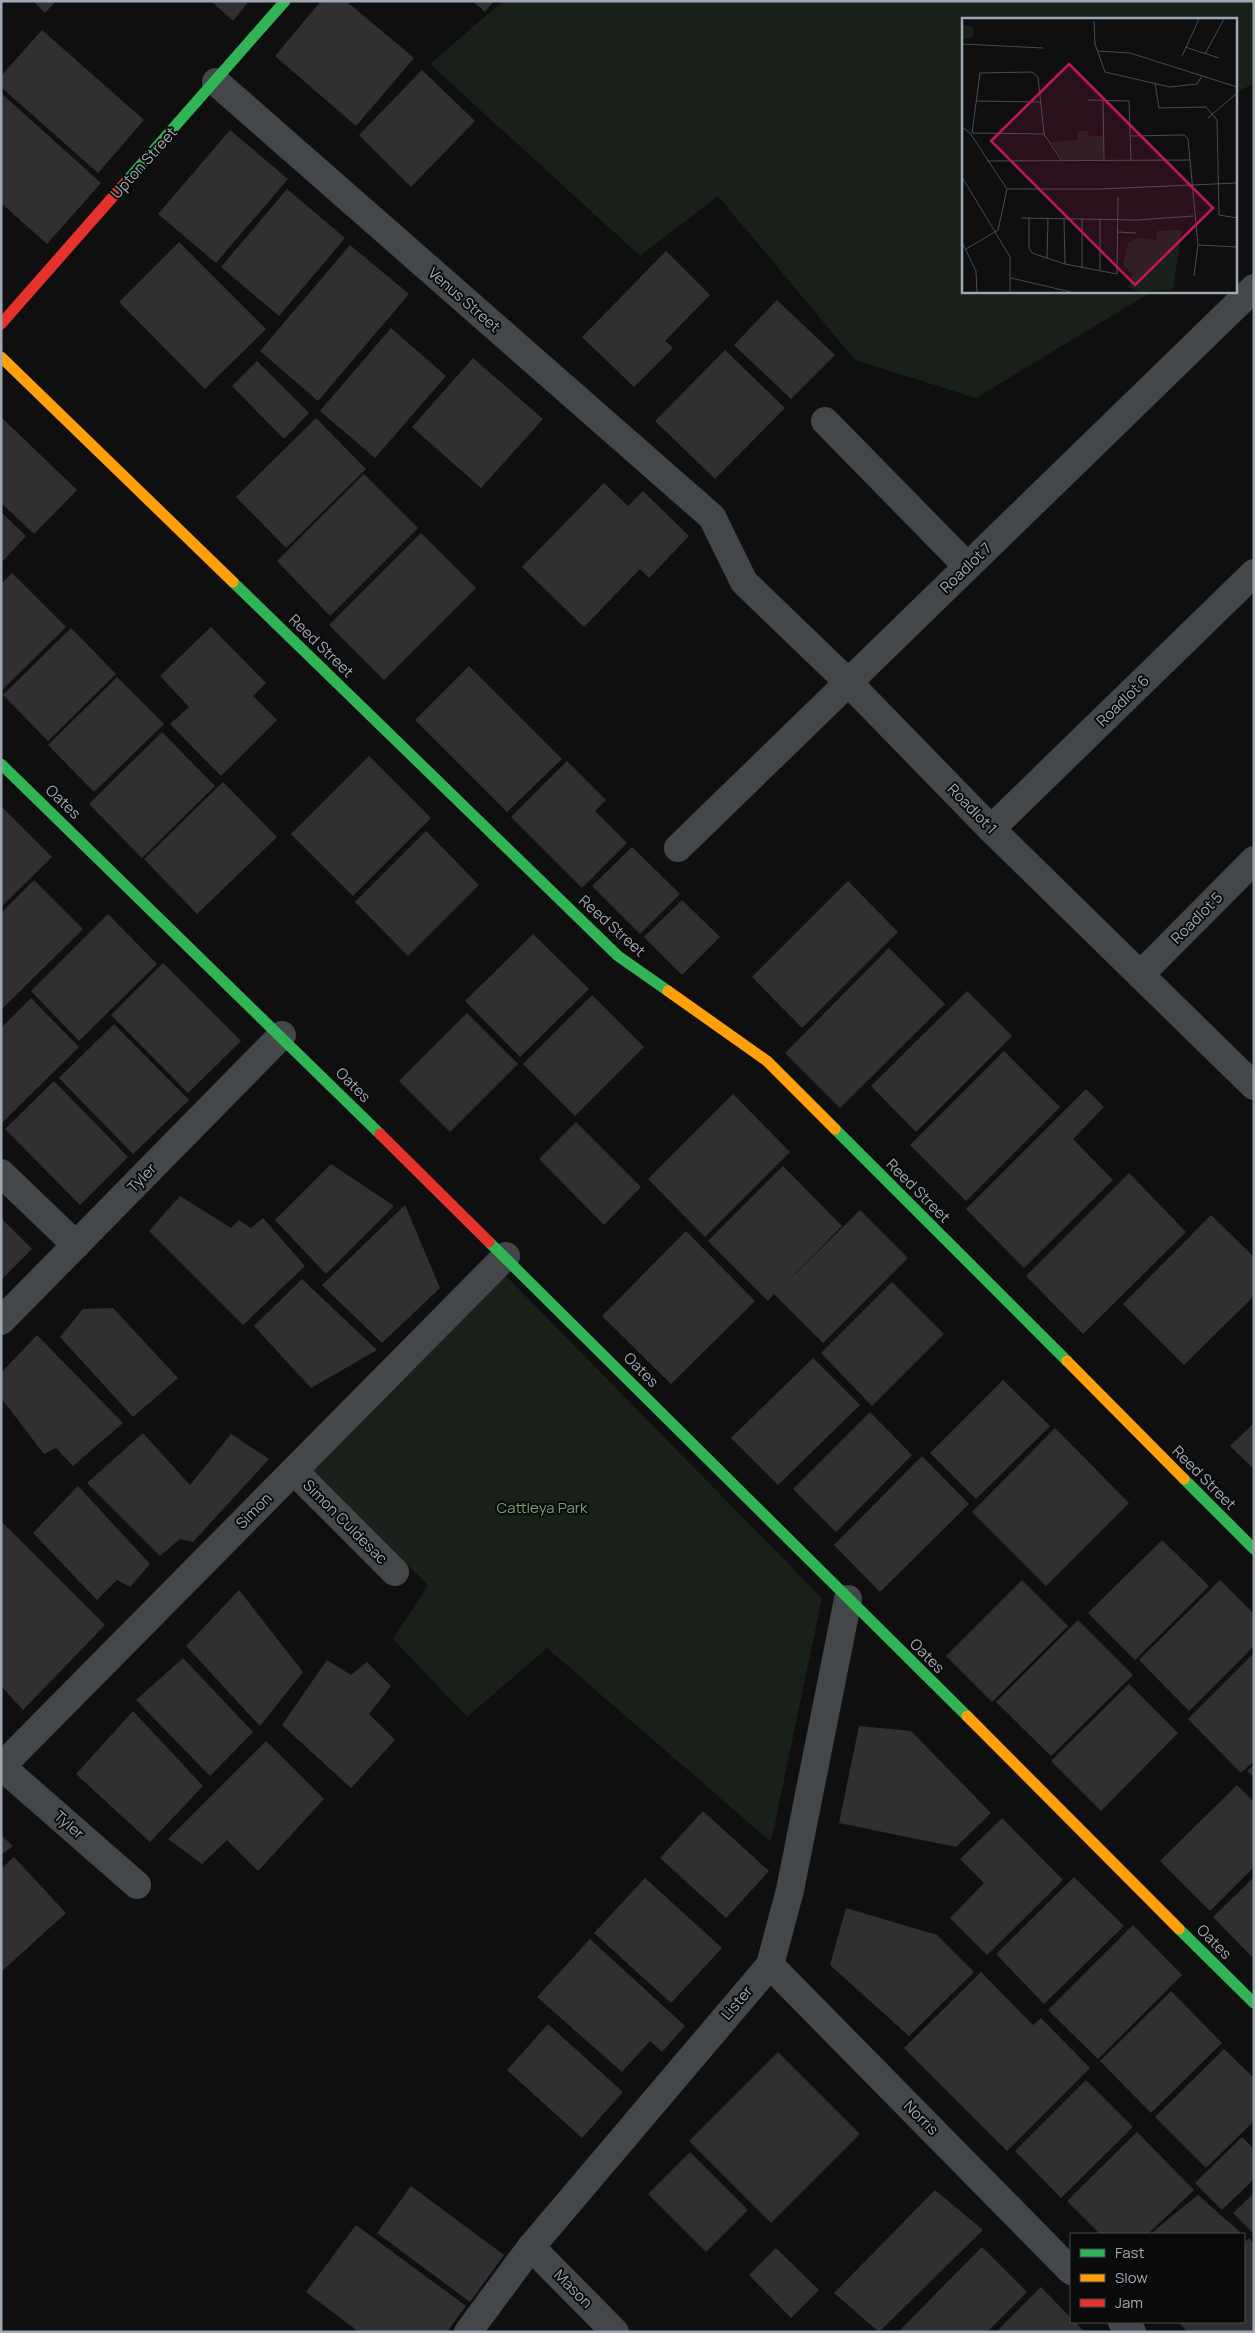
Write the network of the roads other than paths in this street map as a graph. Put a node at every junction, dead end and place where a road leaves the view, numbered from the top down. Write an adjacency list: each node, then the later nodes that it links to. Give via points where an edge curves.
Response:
1 (286, 1): 2 (street, Upton Street)
2 (216, 82): 4 (street, Upton Street); 7 (street, Venus Street)
3 (1254, 288): 8 (street, Roadlot 7)
4 (1, 324)
5 (1, 357): 23 (street, Reed Street, via 618,956 767,1061)
6 (826, 421): 8 (street)
7 (712, 517): 10 (street, Roadlot 1, via 744,582)
8 (967, 566): 10 (street, Roadlot 7)
9 (1254, 573): 12 (street, Roadlot 6)
10 (848, 682): 12 (street, Roadlot 1); 13 (street, Roadlot 7)
11 (1, 764): 16 (street, Oates)
12 (991, 829): 15 (street, Roadlot 1)
13 (678, 848)
14 (1254, 860): 15 (street, Roadlot 5)
15 (1140, 975): 17 (street, Roadlot 1)
16 (282, 1035): 19 (street, Tyler); 20 (street, Oates)
17 (1254, 1086)
18 (1, 1173): 19 (street)
19 (76, 1245): 21 (street, Tyler)
20 (506, 1256): 22 (street, Simon); 25 (street, Oates)
21 (1, 1321)
22 (294, 1471): 24 (street, Simon Culdesac); 26 (street, Simon)
23 (1254, 1549)
24 (395, 1572)
25 (848, 1598): 28 (street, Lister, via 790,1890); 29 (street, Oates)
26 (2, 1766): 27 (street, Tyler)
27 (137, 1885)
28 (770, 1965): 30 (street, Lister); 31 (street, Norris)
29 (1254, 2003)
30 (531, 2247): 33 (street, Lister); 34 (street, Mason)
31 (1070, 2269)
32 (1123, 2323): 35 (street)
33 (468, 2332)
34 (614, 2332)
35 (1132, 2332)

